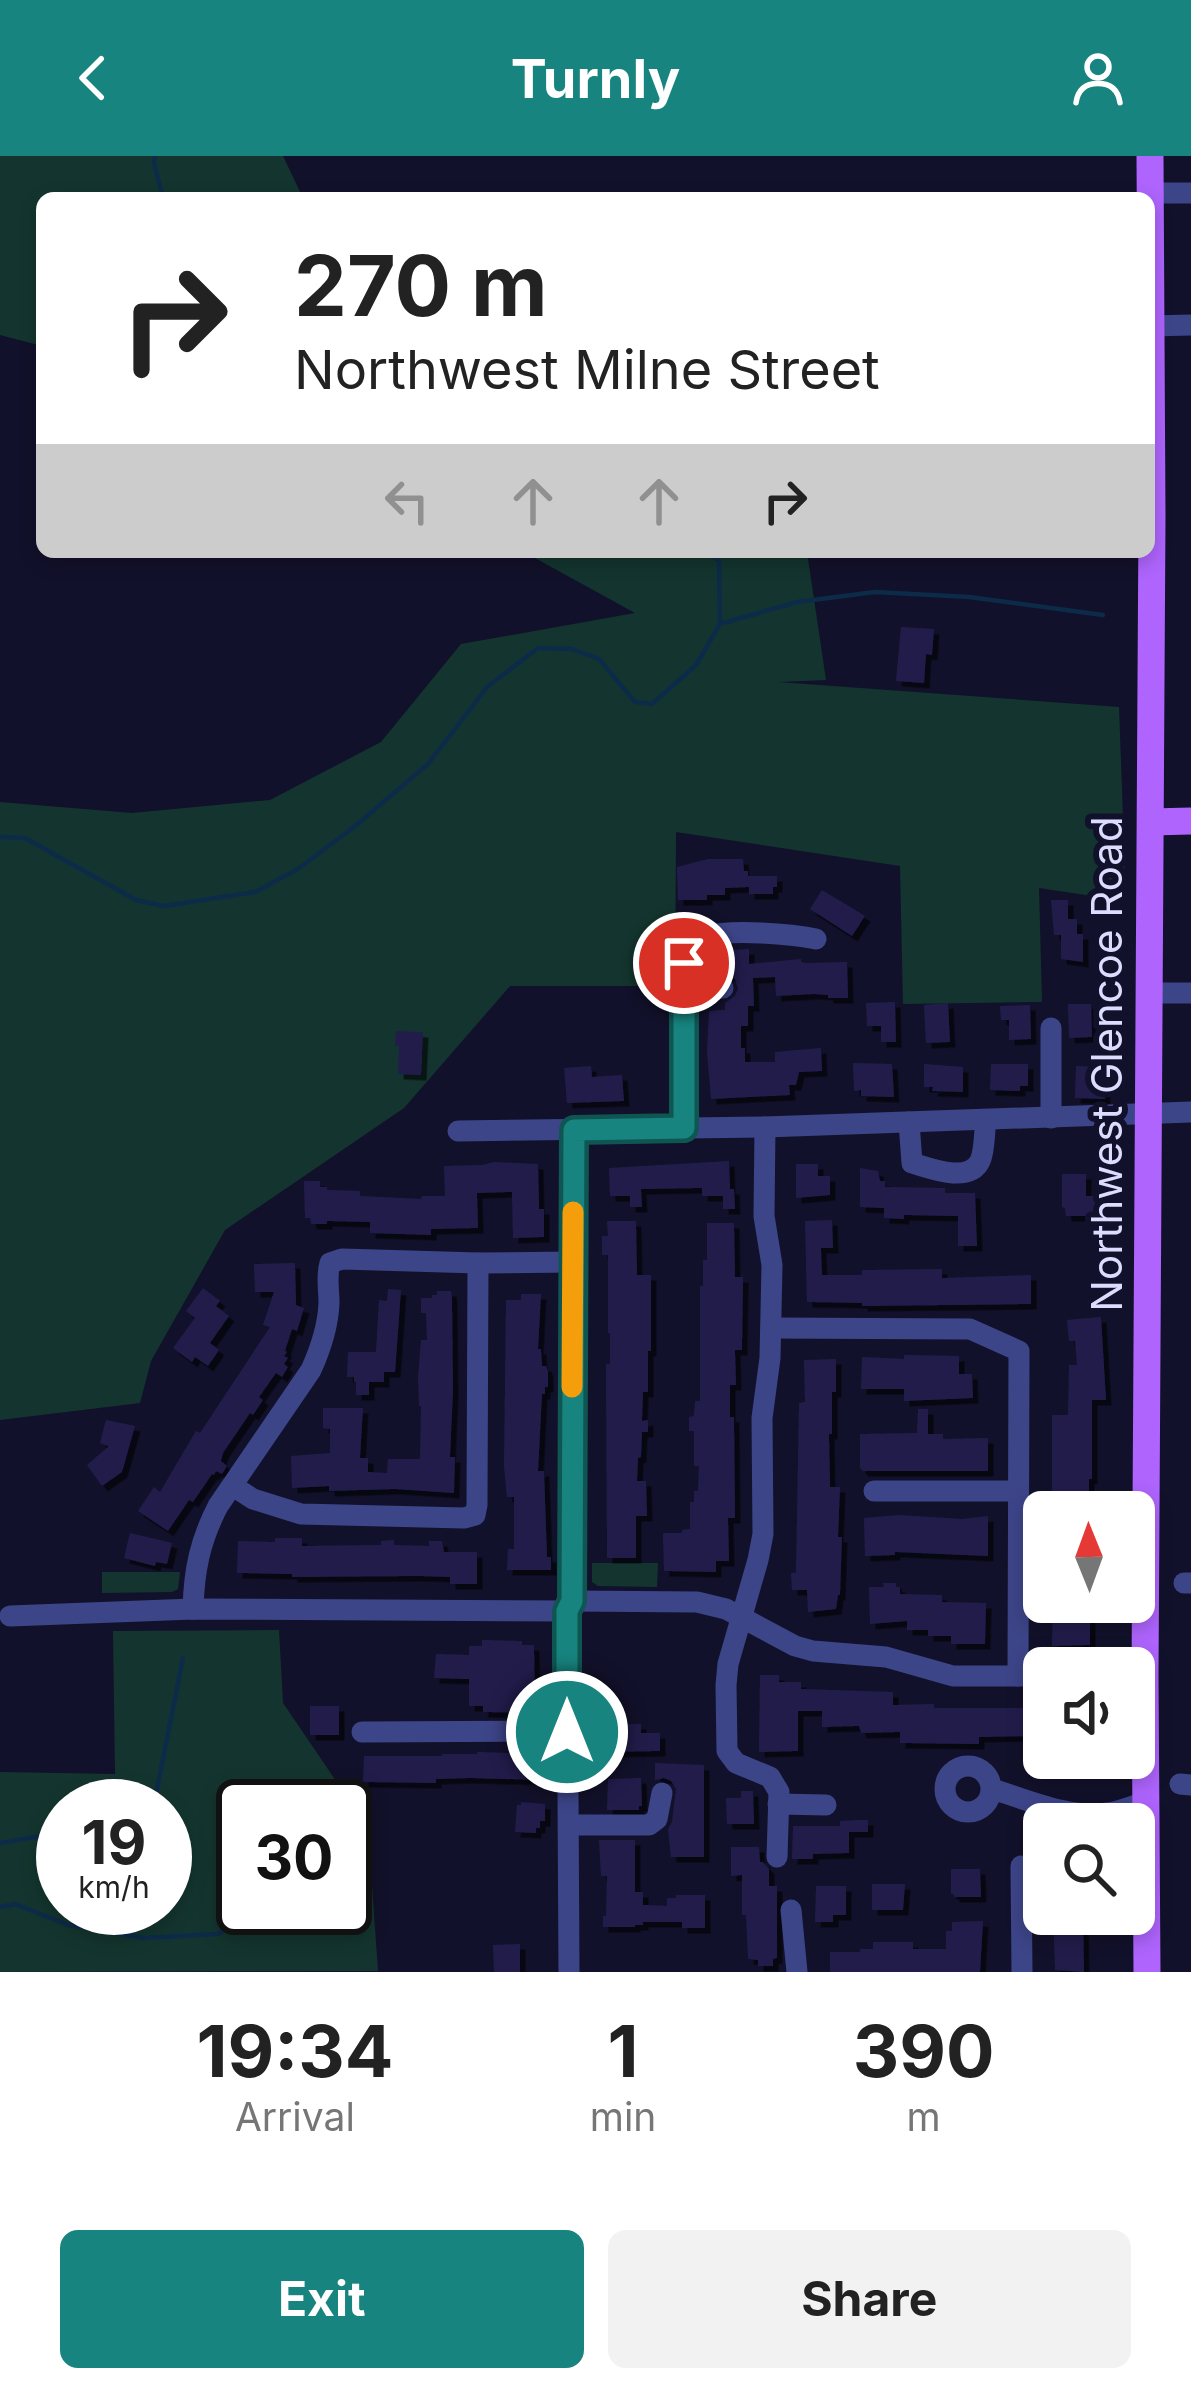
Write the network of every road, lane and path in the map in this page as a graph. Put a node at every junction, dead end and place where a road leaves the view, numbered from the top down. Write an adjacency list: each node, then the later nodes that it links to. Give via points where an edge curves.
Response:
1 (1150, 156): 2 (main road, Northwest Glencoe Road)
2 (1150, 192)
3 (1155, 193): 4 (street)
4 (1191, 193)
5 (1155, 326): 6 (street)
6 (1191, 326)
7 (1151, 558): 9 (main road, Northwest Glencoe Road)
8 (1191, 821): 9 (main road)
9 (1150, 822): 13 (main road, Northwest Glencoe Road)
10 (816, 939): 11 (street, via 704,936 685,954)
11 (683, 988): 12 (street); 22 (street)
12 (723, 988)
13 (1149, 993): 14 (street); 17 (main road, Northwest Glencoe Road)
14 (1191, 993)
15 (1051, 1028): 18 (street)
16 (1191, 1112): 17 (street)
17 (1149, 1114): 18 (street); 35 (main road, Northwest Glencoe Road)
18 (1051, 1118): 19 (street)
19 (986, 1120): 20 (street); 20 (street, via 980,1161 960,1173 912,1163)
20 (909, 1122): 21 (street)
21 (765, 1127): 22 (street); 27 (street)
22 (684, 1128): 23 (street)
23 (574, 1130): 24 (street); 25 (street)
24 (458, 1131)
25 (572, 1262): 26 (street); 31 (street)
26 (478, 1263): 28 (street, via 330,1264 319,1354); 28 (street, via 475,1515 301,1514)
27 (771, 1328): 29 (street, via 970,1329 1019,1351); 34 (street, via 763,1534)
28 (233, 1486): 32 (street, via 199,1549)
29 (1018, 1490): 30 (street); 36 (street)
30 (874, 1491)
31 (570, 1606): 32 (street); 34 (street, via 698,1601); 39 (street)
32 (194, 1609): 33 (street)
33 (10, 1616)
34 (742, 1617): 36 (street, via 813,1652 886,1657 953,1676); 44 (street, via 728,1664 728,1751 770,1777)
35 (1140, 1647)
36 (1018, 1676): 37 (street)
37 (1023, 1676)
38 (362, 1732): 39 (street)
39 (567, 1732): 46 (street)
40 (1145, 1779): 43 (main road, Northwest Glencoe Road)
41 (992, 1790): 43 (street, via 1087,1814)
42 (662, 1793): 46 (street, via 649,1825)
43 (1146, 1802): 53 (main road, Northwest Glencoe Road)
44 (778, 1804): 45 (street); 47 (street)
45 (826, 1805)
46 (568, 1825): 50 (street)
47 (777, 1856)
48 (1021, 1866): 52 (street)
49 (791, 1910): 51 (street)
50 (569, 1972)
51 (797, 1972)
52 (1022, 1972)
53 (1147, 1972)

